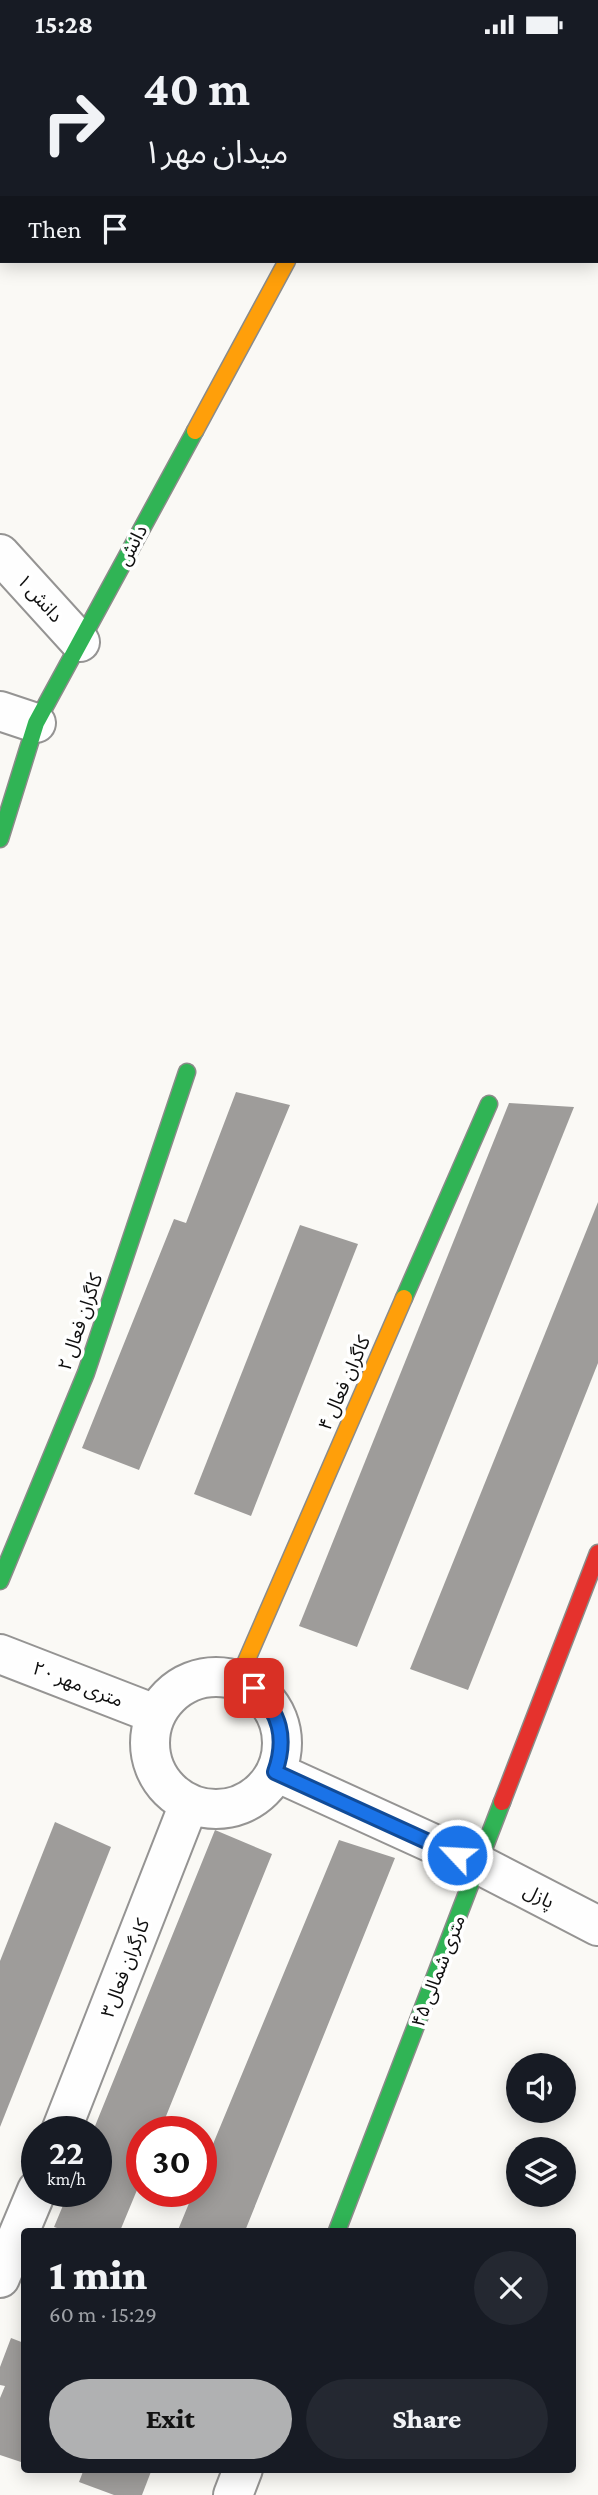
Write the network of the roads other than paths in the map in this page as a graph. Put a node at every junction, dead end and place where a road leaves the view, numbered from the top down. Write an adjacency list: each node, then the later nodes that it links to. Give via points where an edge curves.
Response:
1 (286, 263): 3 (street, دانش)
2 (0, 554): 3 (street, دانش ۱)
3 (80, 642): 5 (street, دانش)
4 (0, 711): 5 (street)
5 (36, 723): 6 (street, دانش)
6 (0, 839)
7 (187, 1072): 10 (street, کاگران فعال ۲, via 86,1373)
8 (489, 1104): 12 (street, کاگران فعال ۴)
9 (598, 1553): 16 (street, ۴۵ متری شمالی)
10 (0, 1581)
11 (0, 1654): 13 (street, ۲۰ متری مهر)
12 (238, 1679): 13 (street, via 199,1678 166,1698); 14 (street, via 268,1701 277,1717 282,1745)
13 (155, 1714): 15 (street, via 149,1749 161,1782)
14 (275, 1772): 15 (street, via 260,1793 238,1806 213,1810); 16 (street)
15 (189, 1804): 18 (street, کارگران فعال۳)
16 (480, 1865): 17 (street, پازل); 22 (street, ۴۵ متری شمالی)
17 (598, 1926)
18 (67, 2116)
19 (30, 2207): 20 (street)
20 (21, 2228)
21 (21, 2228): 23 (street)
22 (338, 2228)
23 (0, 2278)
24 (241, 2473): 25 (street)
25 (233, 2495)

